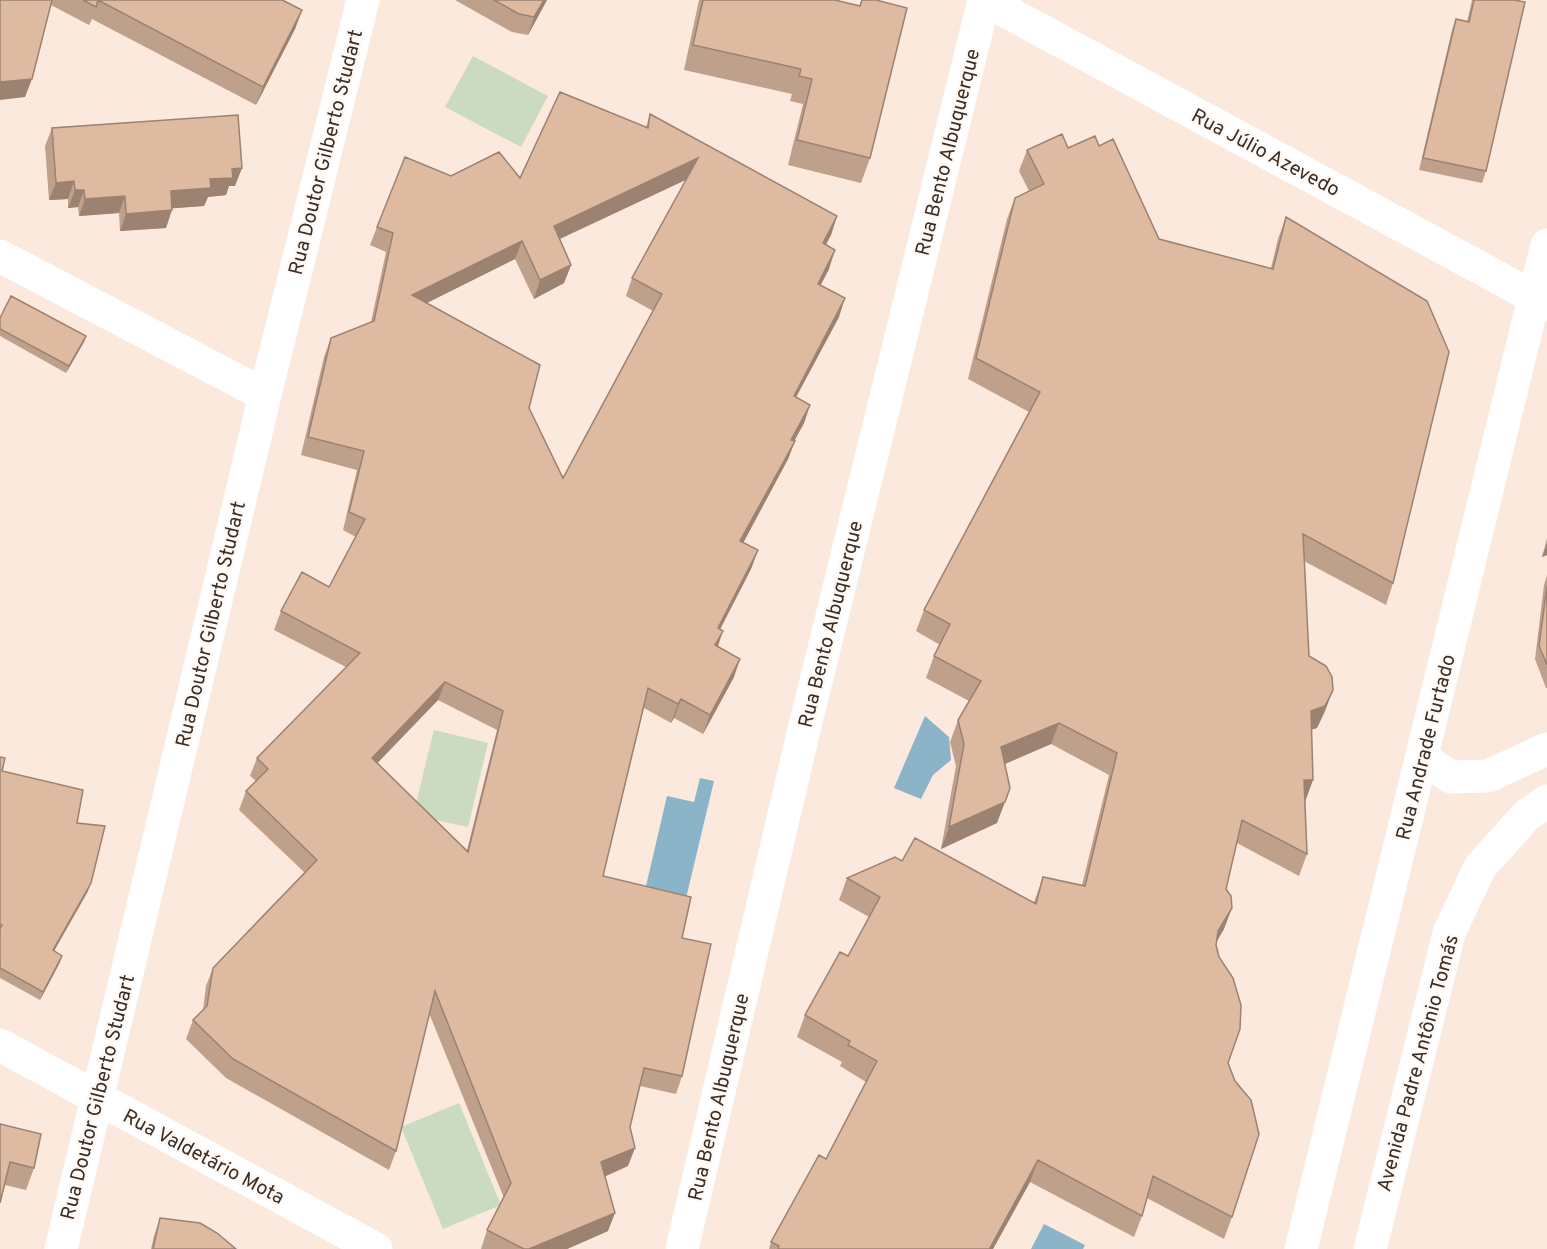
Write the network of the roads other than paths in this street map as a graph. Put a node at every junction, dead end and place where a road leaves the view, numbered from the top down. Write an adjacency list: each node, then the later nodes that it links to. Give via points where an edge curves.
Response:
1 (363, 0): 6 (street, Rua Doutor Gilberto Studart)
2 (985, 0): 5 (street, Rua Júlio Azevedo); 14 (street, Rua Bento Albuquerque, via 803,734)
3 (1547, 245): 5 (street, Rua Andrade Furtado)
4 (0, 256): 6 (street)
5 (1540, 300): 8 (street, Rua Andrade Furtado)
6 (265, 395): 11 (street, Rua Doutor Gilberto Studart)
7 (1547, 748): 8 (street, via 1488,776 1451,777)
8 (1422, 758): 15 (street, Rua Andrade Furtado)
9 (1547, 801): 16 (street, Avenida Padre Antônio Tomás, via 1527,815 1480,867 1449,933)
10 (0, 1045): 11 (street, Rua Valdetário Mota)
11 (98, 1098): 12 (street, Rua Doutor Gilberto Studart); 13 (street, Rua Valdetário Mota)
12 (60, 1249)
13 (376, 1249)
14 (682, 1249)
15 (1301, 1249)
16 (1370, 1249)

